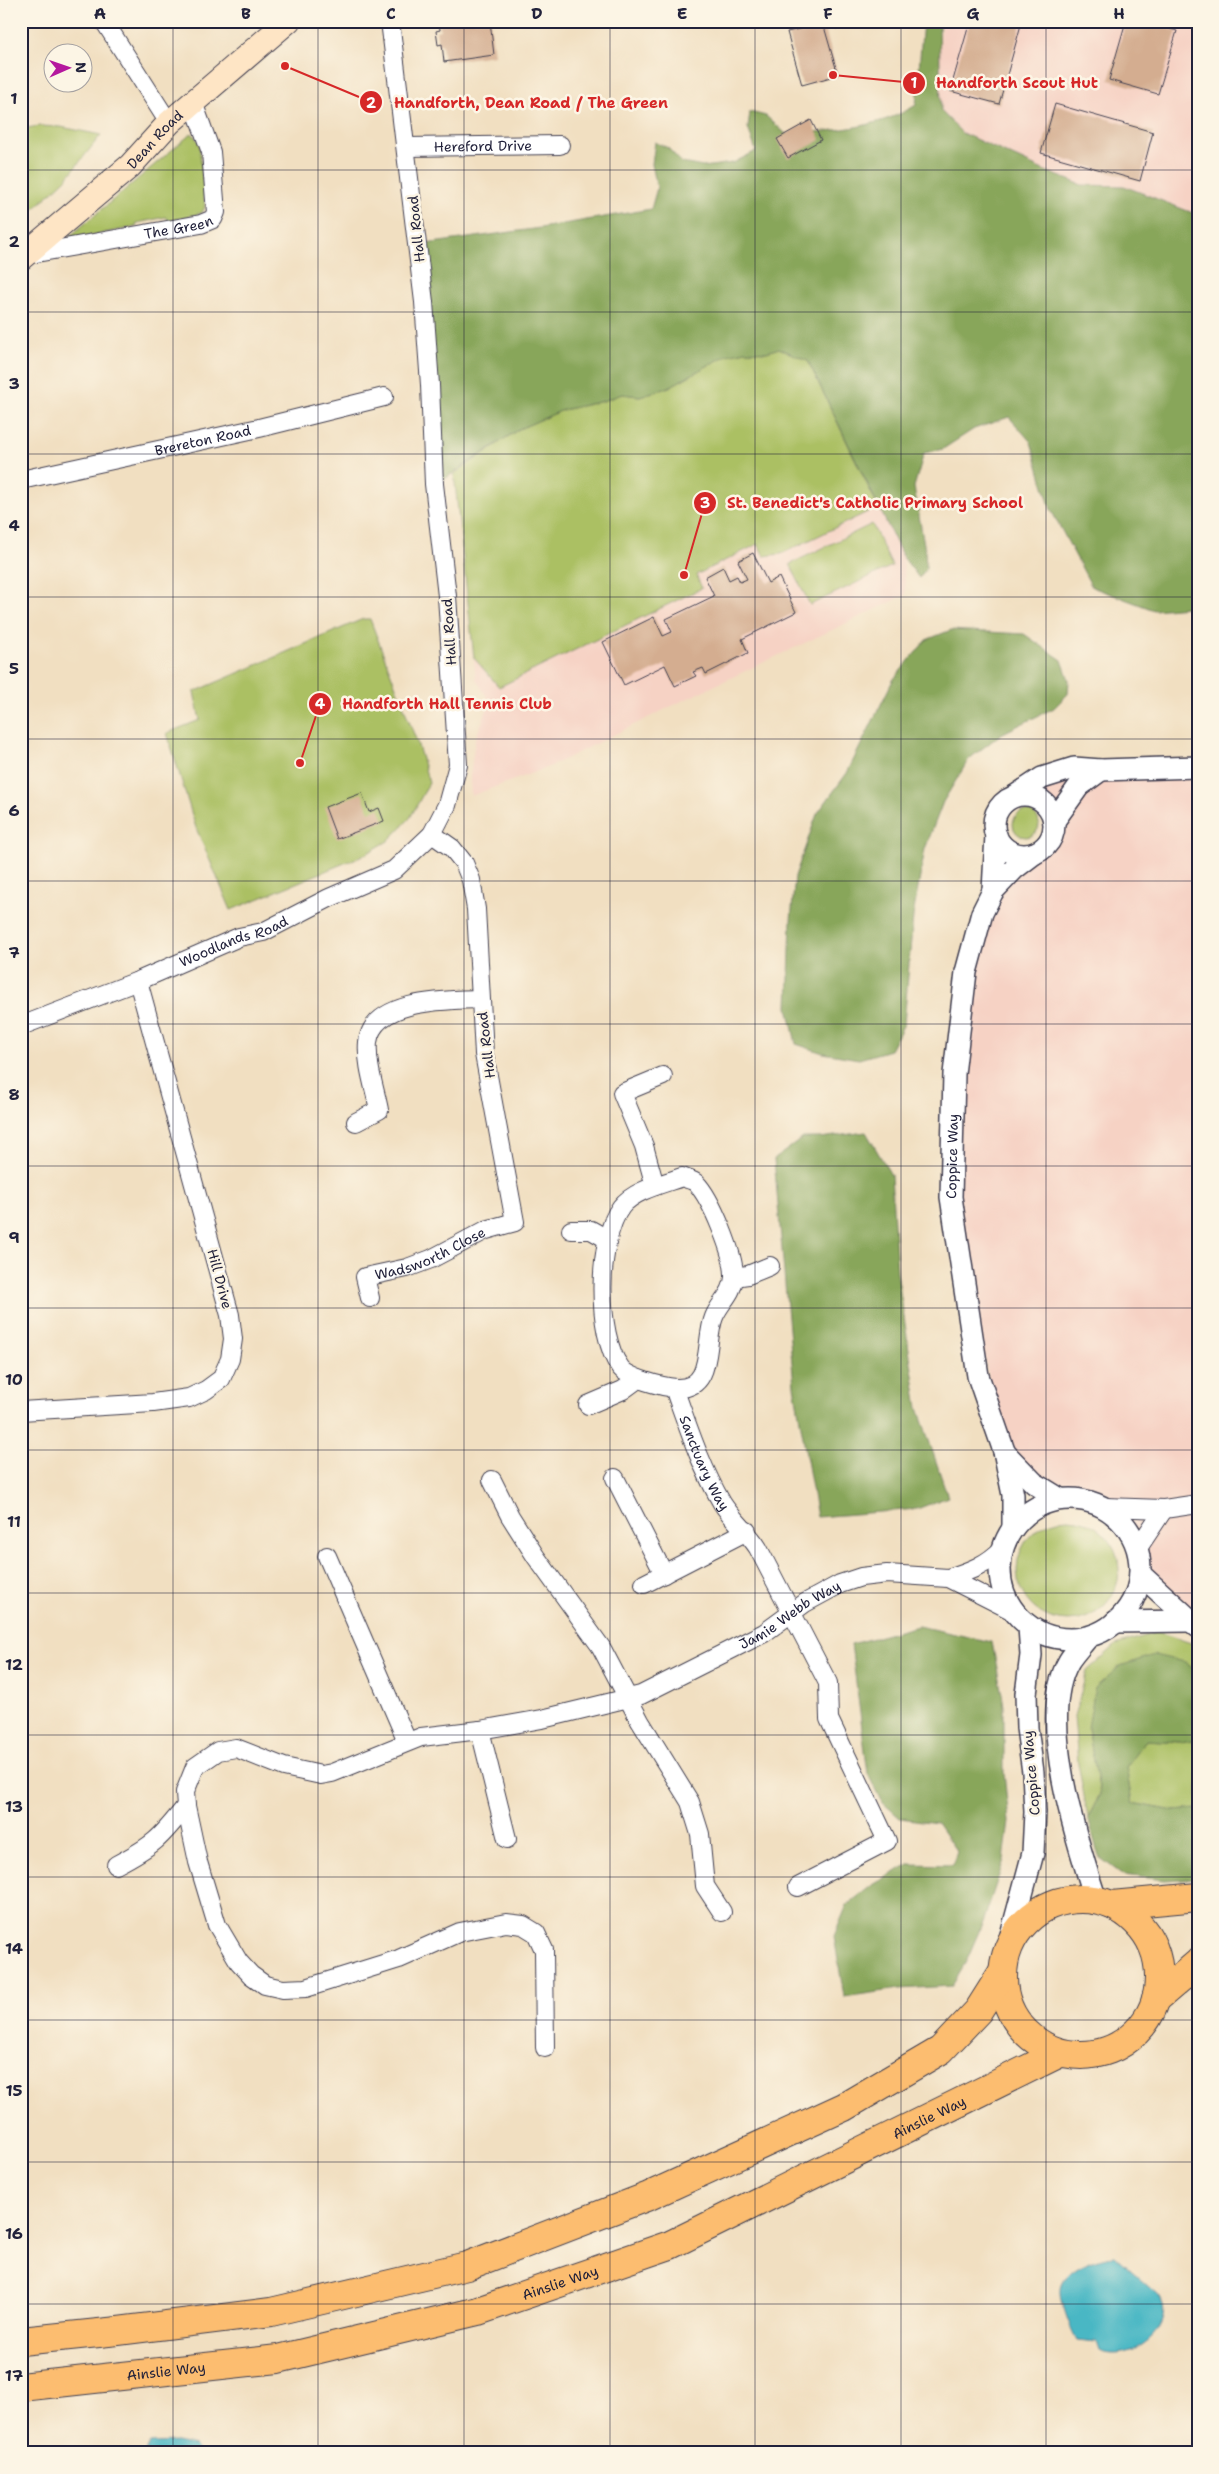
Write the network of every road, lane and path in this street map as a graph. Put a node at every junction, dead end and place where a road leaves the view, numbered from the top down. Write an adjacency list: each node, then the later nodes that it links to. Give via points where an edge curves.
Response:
1 (104, 21): 5 (street)
2 (288, 21): 4 (main road, Dean Road)
3 (390, 21): 7 (street, Hall Road)
4 (192, 102): 5 (main road, Dean Road); 8 (street, The Green, via 211,152 216,212 213,219 201,224)
5 (169, 124): 8 (main road, Dean Road, via 130,166)
6 (560, 145): 7 (street, Hereford Drive)
7 (406, 147): 15 (street, Hall Road, via 424,302 434,484 447,596 458,765 447,805)
8 (23, 257)
9 (384, 397): 10 (street, Brereton Road)
10 (21, 480)
11 (1198, 767): 12 (street)
12 (1101, 770): 13 (street, via 1074,768 1050,775); 14 (street, via 1079,786)
13 (1015, 796): 14 (street, via 1025,794 1040,800 1051,811); 16 (street, via 1006,800 995,816)
14 (1054, 821): 17 (street, via 1050,841)
15 (432, 834): 19 (street, Woodlands Road, via 394,870 263,932 239,937); 20 (street, Hall Road, via 452,848 464,863 471,880 476,909)
16 (996, 835): 17 (street, via 1000,843 1016,854); 18 (street, Coppice Way)
17 (1035, 853): 18 (street, Coppice Way)
18 (993, 891): 35 (street, Coppice Way, via 982,913 964,980 954,1074 951,1196 978,1376)
19 (138, 981): 21 (street, Woodlands Road); 34 (street, Hill Drive, via 230,1315 233,1339 230,1360 221,1379 190,1398)
20 (480, 999): 23 (street, via 408,1006 386,1015 372,1028 368,1042 369,1063 379,1110); 25 (street, Hall Road, via 484,1054)
21 (21, 1026)
22 (663, 1076): 24 (street, via 622,1093 644,1146)
23 (356, 1122)
24 (655, 1186): 27 (street, via 621,1206); 29 (street, via 682,1177 695,1182 708,1200 730,1256)
25 (515, 1222): 30 (street, Wadsworth Close, via 486,1230 407,1268 365,1277)
26 (571, 1230): 27 (street, via 591,1230)
27 (607, 1239): 31 (street, via 603,1299 606,1331 620,1369)
28 (770, 1266): 29 (street)
29 (734, 1277): 32 (street, via 729,1296 714,1316 704,1371 688,1387)
30 (370, 1298)
31 (638, 1379): 32 (street); 33 (street, via 623,1390)
32 (674, 1388): 43 (street, Sanctuary Way, via 708,1477 724,1505)
33 (588, 1405)
34 (21, 1412)
35 (1004, 1451): 38 (street, Coppice Way, via 1034,1483); 42 (street, Coppice Way, via 1014,1495)
36 (615, 1478): 47 (street)
37 (492, 1480): 57 (street, via 536,1557)
38 (1060, 1499): 40 (street, via 1075,1498); 42 (street, via 1037,1506)
39 (1198, 1504): 41 (street)
40 (1105, 1507): 41 (street); 45 (street, via 1127,1527)
41 (1164, 1509): 45 (street)
42 (1012, 1528): 44 (street)
43 (748, 1531): 47 (street); 52 (street, Sanctuary Way)
44 (1003, 1548): 49 (street, Jamie Webb Way, via 976,1569); 51 (street, via 999,1569 1003,1591)
45 (1138, 1548): 48 (street)
46 (327, 1556): 59 (street)
47 (664, 1574): 50 (street)
48 (1140, 1574): 53 (street, via 1137,1592 1127,1610); 54 (street)
49 (948, 1578): 51 (street, Jamie Webb Way); 52 (street, Jamie Webb Way, via 887,1574 861,1577 840,1584)
50 (644, 1584)
51 (1013, 1611): 55 (street)
52 (791, 1613): 57 (street, Jamie Webb Way, via 764,1633); 63 (street, Sanctuary Way, via 828,1683 829,1720 888,1841)
53 (1115, 1622): 54 (street); 56 (street, via 1106,1630)
54 (1194, 1624)
55 (1029, 1627): 56 (street, via 1068,1640); 67 (street, Coppice Way, via 1031,1655 1026,1694 1027,1728 1036,1812 1033,1853)
56 (1088, 1637): 65 (street, Coppice Way, via 1069,1662 1059,1691 1055,1726 1077,1844)
57 (635, 1697): 58 (street, Jamie Webb Way); 66 (street, via 690,1802 700,1834 705,1886)
58 (480, 1730): 59 (street, Jamie Webb Way, via 436,1734); 61 (street)
59 (407, 1741): 60 (street, Jamie Webb Way, via 344,1769 321,1775 284,1767 236,1748 226,1748 195,1767 185,1792)
60 (186, 1806): 62 (street, via 163,1836 147,1849); 71 (street, via 198,1862 217,1925 239,1962 251,1975 266,1985 284,1989 306,1988 398,1959 460,1932 506,1923 523,1924 536,1933 544,1950)
61 (507, 1839)
62 (116, 1864)
63 (798, 1887)
64 (1198, 1898): 65 (highway)
65 (1104, 1902): 67 (highway, via 1070,1899 1044,1907 1023,1923); 70 (highway, via 1136,1921 1152,1944 1159,1971)
66 (722, 1912)
67 (1008, 1946): 69 (highway)
68 (1198, 1963): 70 (highway)
69 (1002, 1973): 72 (highway, via 1008,2008 1029,2036); 73 (highway, via 978,2010 941,2050 844,2107 649,2196 467,2266 271,2312 118,2332)
70 (1156, 1999): 72 (highway, via 1151,2012 1133,2036 1108,2051 1080,2056)
71 (545, 2048)
72 (1060, 2053): 74 (highway, Ainslie Way, via 670,2245 478,2311 278,2359)
73 (21, 2340)
74 (21, 2387)

